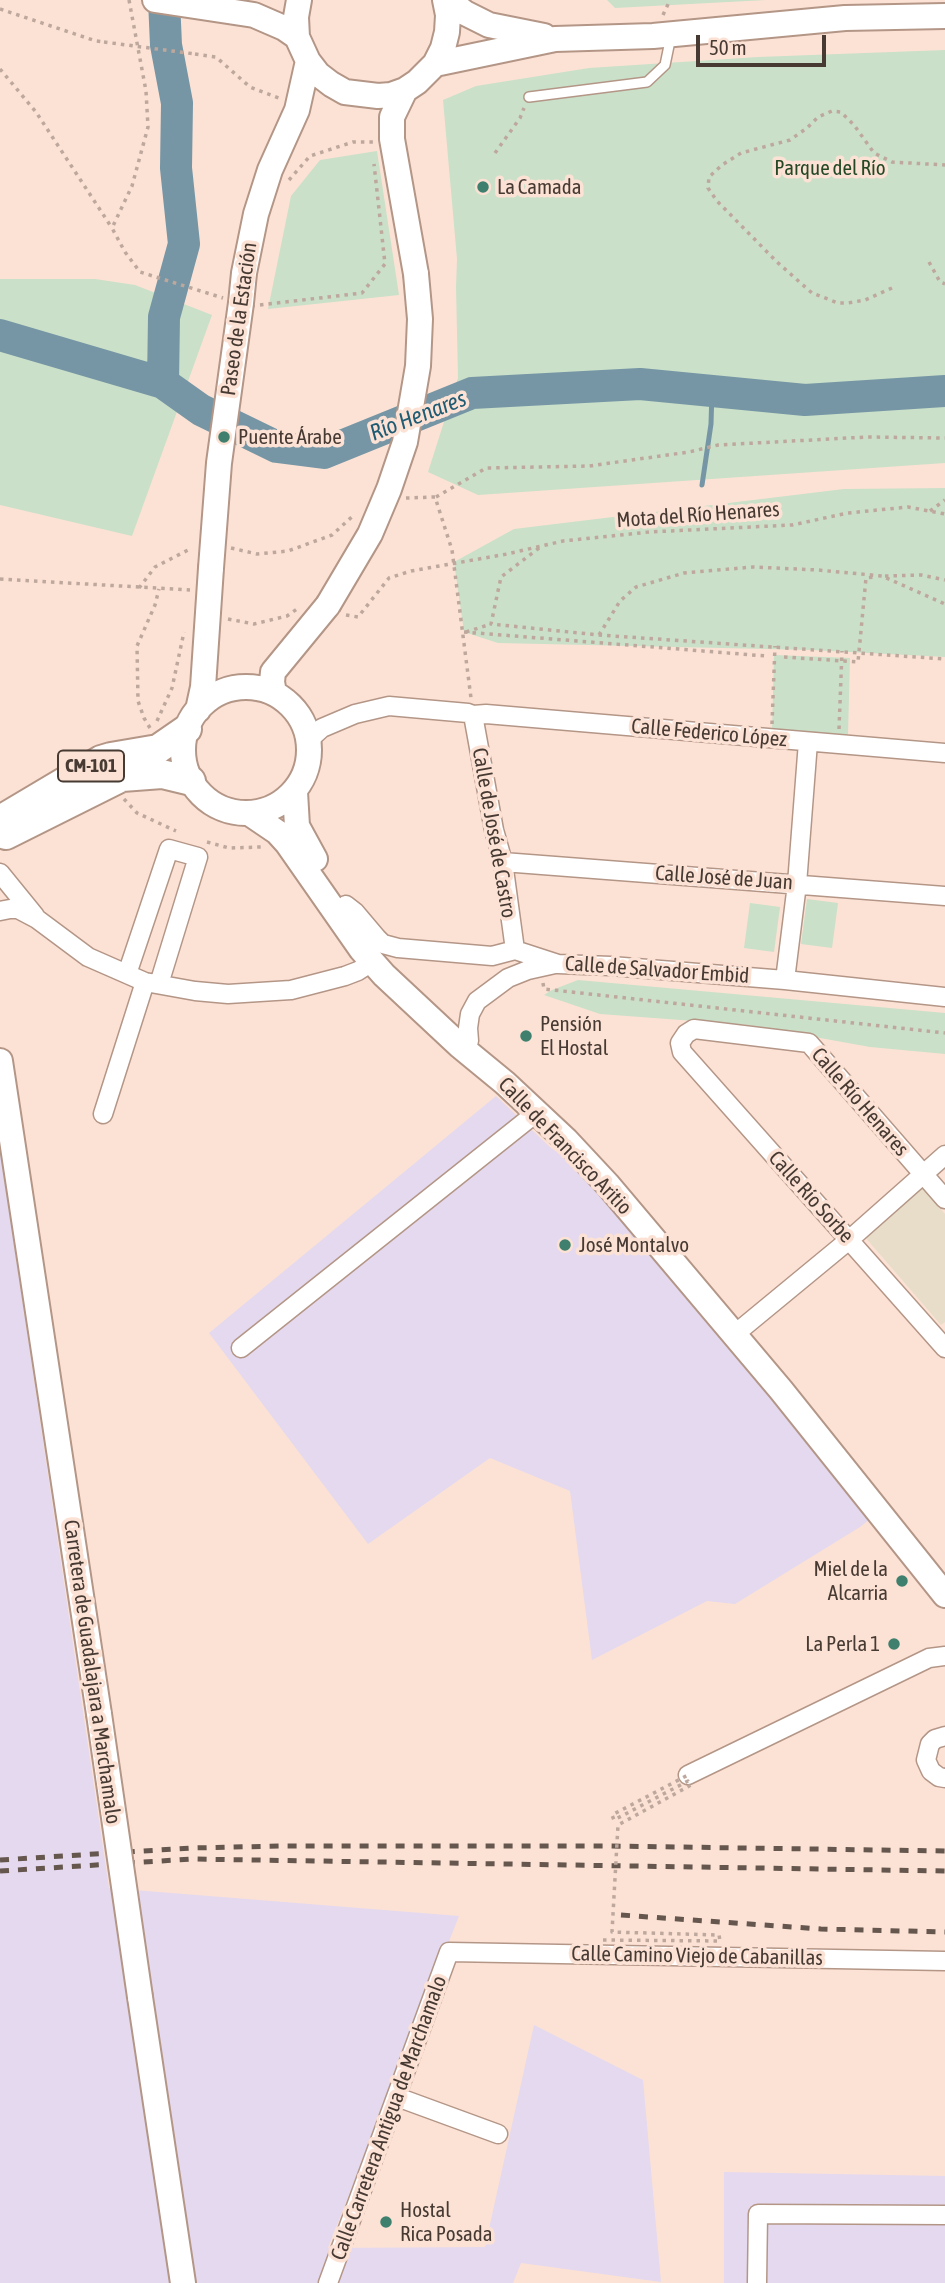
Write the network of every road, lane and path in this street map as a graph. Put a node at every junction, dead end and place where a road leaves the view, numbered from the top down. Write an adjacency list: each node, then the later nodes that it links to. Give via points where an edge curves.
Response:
1 (129, 0): 21 (path, via 148,127 132,186)
2 (155, 0): 8 (main road, via 254,16)
3 (299, 0): 8 (main road)
4 (447, 0): 9 (main road, via 489,25); 11 (main road, via 447,32)
5 (0, 9): 15 (path, bridge, via 96,41 216,57 250,87)
6 (943, 10): 7 (main road)
7 (672, 34): 9 (main road); 14 (lane, via 665,65 647,82)
8 (298, 37): 10 (main road)
9 (555, 39): 11 (main road)
10 (307, 61): 13 (main road, via 345,92 378,96); 25 (main road, Paseo de la Estación, via 297,110 256,214 244,273)
11 (435, 64): 13 (main road)
12 (0, 69): 21 (path, via 36,112)
13 (405, 90): 16 (main road, via 392,117)
14 (529, 97): 17 (path)
15 (291, 103)
16 (393, 139): 20 (path, via 353,142 310,156); 43 (main road, bridge, via 416,274 418,366 405,442 389,489 370,534)
17 (495, 153)
18 (372, 155): 25 (path, via 385,264 362,293)
19 (945, 165): 24 (path, via 883,158 841,112 832,111 790,140 741,153 709,177 708,188 717,201 812,293 848,303)
20 (286, 183)
21 (112, 228): 25 (path, via 140,272)
22 (929, 262): 23 (path)
23 (945, 284)
24 (892, 288)
25 (249, 304): 36 (main road, Paseo de la Estación, bridge, via 219,463)
26 (945, 438): 28 (path, via 718,445 589,466 486,468)
27 (397, 497): 28 (path)
28 (435, 498): 35 (path)
29 (945, 500): 30 (path)
30 (930, 511): 32 (path, Mota del Río Henares); 33 (path, Mota del Río Henares, via 908,507 792,525 649,532)
31 (357, 512): 34 (path, via 332,535 288,551 257,554)
32 (945, 514)
33 (541, 546): 35 (path, Mota del Río Henares); 46 (path, via 502,577)
34 (230, 547)
35 (454, 562): 43 (path, Mota del Río Henares, via 389,578 358,617 341,614); 47 (path)
36 (208, 569): 40 (path, via 191,548 155,567); 41 (path); 58 (main road, Paseo de la Estación, via 203,687)
37 (882, 576): 39 (path); 42 (path); 48 (path, via 753,567 684,573 636,587 620,601); 51 (path, via 866,578)
38 (0, 579): 40 (path)
39 (945, 580)
40 (139, 588): 41 (path)
41 (159, 589): 59 (path, via 137,646 138,701)
42 (945, 604)
43 (328, 605): 44 (path, via 315,595 287,616 265,622); 56 (main road, via 273,672)
44 (223, 618)
45 (186, 624): 58 (path, via 172,688 155,725)
46 (491, 624): 47 (path); 48 (path)
47 (464, 632): 52 (path); 57 (path)
48 (599, 635): 49 (path)
49 (775, 646): 50 (path); 60 (path)
50 (842, 651): 51 (path); 55 (path)
51 (859, 652): 54 (path); 55 (path, via 858,662)
52 (766, 656)
53 (784, 657): 55 (path)
54 (945, 659)
55 (842, 661): 63 (path)
56 (274, 693): 58 (main road, via 244,686 224,690); 62 (main road, via 297,712)
57 (473, 715): 60 (street, Calle Federico López); 62 (street, Calle Federico López, via 389,705 322,729); 76 (street, Calle de José de Castro)
58 (183, 720): 66 (main road, via 183,755); 70 (main road, CM-101, via 158,749 101,760)
59 (153, 733)
60 (772, 739): 61 (street, Calle Federico López)
61 (808, 741): 63 (street, Calle Federico López); 78 (street)
62 (309, 744): 67 (main road, via 306,773)
63 (838, 744): 64 (street, Calle Federico López)
64 (945, 753)
65 (112, 780): 66 (main road, CM-101, via 146,774); 69 (main road, CM-101); 71 (path, via 137,813)
66 (191, 781): 68 (main road, via 216,806)
67 (295, 792): 68 (main road, via 278,805); 80 (main road, via 302,839)
68 (249, 814): 84 (main road, Calle de Francisco Aritio, via 288,843)
69 (47, 816): 72 (main road, CM-101); 75 (main road)
70 (0, 820)
71 (184, 835)
72 (0, 839)
73 (206, 842): 74 (path, via 229,848)
74 (272, 847)
75 (0, 851)
76 (503, 862): 78 (street, Calle José de Juan); 83 (street, Calle de José de Castro)
77 (0, 873): 82 (street)
78 (797, 884): 79 (street, Calle José de Juan); 87 (street)
79 (945, 897)
80 (346, 905): 83 (street, Calle de Salvador Embid, via 388,946 492,956); 91 (main road, via 382,956)
81 (0, 911): 82 (street, via 18,909)
82 (37, 919): 86 (street, via 88,957)
83 (515, 950): 85 (street, Calle de Salvador Embid)
84 (372, 962): 88 (street, via 345,976 291,990 228,994); 94 (main road, Calle de Francisco Aritio)
85 (550, 965): 87 (street, Calle de Salvador Embid); 90 (path, via 544,989); 91 (street, via 508,978 477,1001 470,1014)
86 (127, 974): 88 (street); 88 (street, via 169,849 198,857)
87 (785, 980): 89 (street, Calle de Salvador Embid)
88 (152, 983): 96 (street)
89 (945, 997)
90 (945, 1033)
91 (470, 1041): 94 (main road)
92 (680, 1043): 98 (street, Calle Río Henares, via 694,1030 809,1043); 100 (street, Calle Río Sorbe, via 682,1052)
93 (0, 1062): 115 (main road, Carretera de Guadalajara a Marchamalo, bridge)
94 (505, 1083): 95 (main road, Calle de Francisco Aritio)
95 (536, 1113): 101 (main road, Calle de Francisco Aritio, via 608,1185); 103 (street)
96 (103, 1114)
97 (945, 1155): 98 (street)
98 (923, 1174): 99 (street, Calle Río Henares); 100 (street)
99 (945, 1199)
100 (849, 1240): 101 (street); 102 (street, Calle Río Sorbe)
101 (735, 1334): 104 (main road, Calle de Francisco Aritio)
102 (942, 1340)
103 (241, 1348)
104 (941, 1581)
105 (945, 1656): 107 (street, via 929,1658)
106 (945, 1736): 108 (street, via 930,1744 926,1752 931,1771)
107 (688, 1775): 109 (path, bridge, via 612,1815 614,1820 688,1781 691,1785 618,1825 612,1932 719,1935 720,1941)
108 (945, 1778)
109 (603, 1940)
110 (449, 1952): 111 (street, Calle Camino Viejo de Cabanillas); 112 (street, Calle Carretera Antigua de Marchamalo)
111 (945, 1961)
112 (397, 2097): 113 (street); 116 (street, Calle Carretera Antigua de Marchamalo)
113 (498, 2134)
114 (945, 2215): 117 (street, via 758,2214)
115 (183, 2283)
116 (328, 2283)
117 (757, 2283)

